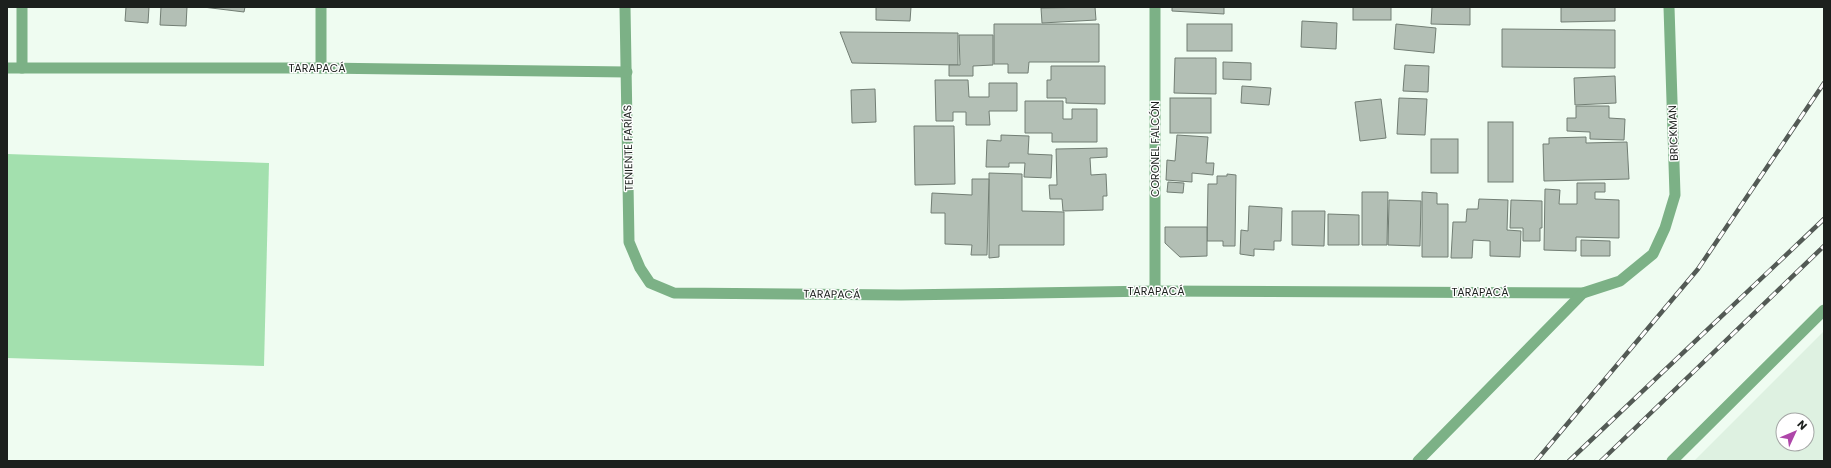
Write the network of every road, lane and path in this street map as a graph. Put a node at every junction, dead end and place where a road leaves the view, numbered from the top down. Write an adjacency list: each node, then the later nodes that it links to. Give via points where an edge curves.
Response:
1 (22, 7): 7 (street)
2 (321, 7): 8 (street)
3 (625, 7): 9 (street, TENIENTE FARÍAS)
4 (1155, 7): 12 (street, CORONEL FALCÓN)
5 (1669, 7): 10 (street, BRICKMAN, via 1675,195)
6 (7, 68): 7 (street, TARAPACÁ)
7 (22, 68): 8 (street, TARAPACÁ)
8 (321, 68): 9 (street, TARAPACÁ)
9 (627, 72): 11 (street, TENIENTE FARÍAS, via 629,242 640,268)
10 (1653, 254): 13 (street, TARAPACÁ, via 1620,281)
11 (650, 283): 12 (street, TARAPACÁ, via 674,293 901,295)
12 (1155, 291): 13 (street, TARAPACÁ)
13 (1583, 293): 15 (street)
14 (1824, 310): 16 (street)
15 (1418, 461)
16 (1672, 461)

